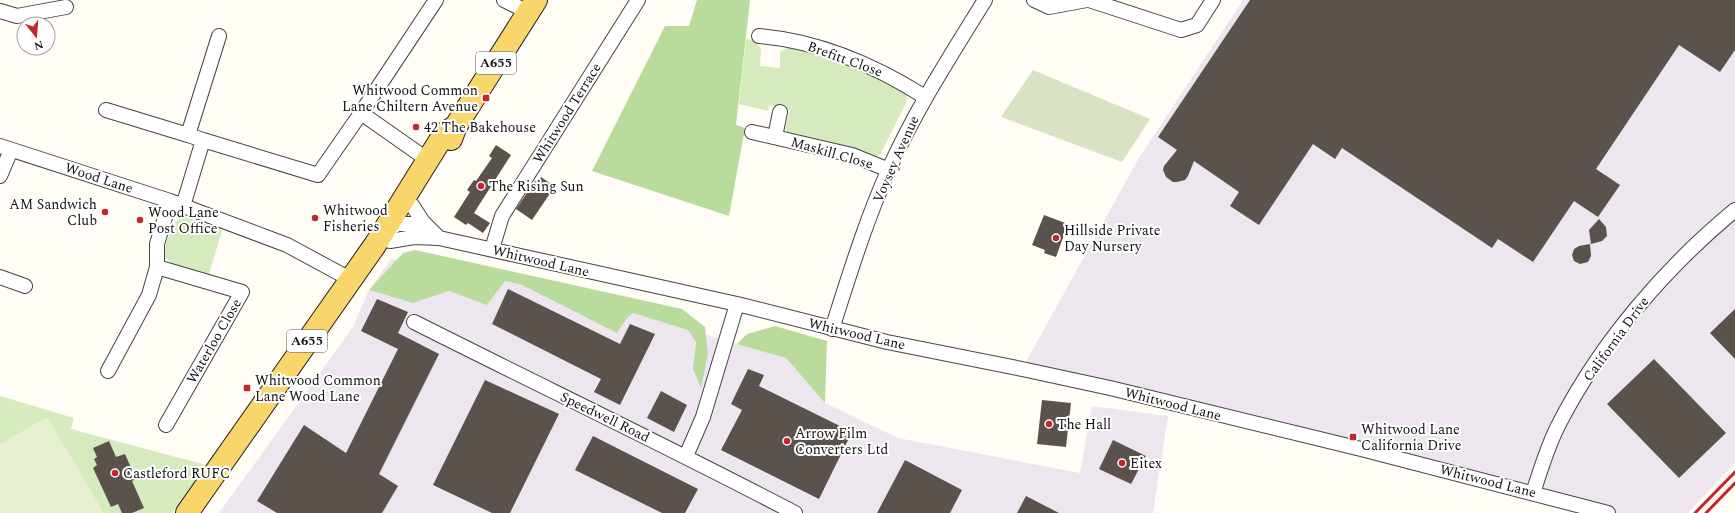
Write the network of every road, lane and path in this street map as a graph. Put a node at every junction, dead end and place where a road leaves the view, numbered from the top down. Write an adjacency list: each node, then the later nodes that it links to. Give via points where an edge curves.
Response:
1 (436, 0): 16 (street)
2 (504, 0): 8 (street)
3 (638, 0): 32 (street, Whitwood Terrace, via 502,216)
4 (985, 0): 13 (street, Voysey Avenue)
5 (1034, 0): 6 (street, via 1049,7)
6 (1088, 0): 7 (street, via 1181,30 1197,25)
7 (1213, 0)
8 (532, 6): 17 (main road, A655)
9 (66, 7): 10 (street, via 18,16)
10 (0, 12)
11 (219, 36): 19 (street)
12 (759, 36): 13 (street, Brefitt Close, via 810,45 851,59 896,79)
13 (925, 97): 24 (street, Voysey Avenue)
14 (106, 110): 19 (street)
15 (780, 112): 20 (street, Maskill Close)
16 (361, 113): 21 (street, via 318,175); 23 (street)
17 (456, 126): 23 (main road, A655, via 444,134); 27 (main road, A655, via 448,147)
18 (752, 132): 20 (street, Maskill Close)
19 (188, 135): 21 (street)
20 (775, 137): 24 (street, Maskill Close, via 852,155)
21 (203, 140): 26 (street)
22 (6, 148): 25 (street); 26 (street, Wood Lane)
23 (428, 160): 30 (main road, A655)
24 (889, 170): 39 (street, Voysey Avenue)
25 (0, 176)
26 (176, 204): 33 (street, via 157,244); 35 (street, Wood Lane, via 287,245)
27 (412, 206): 29 (street); 30 (main road, A655)
28 (1735, 210): 43 (street, California Drive, via 1665,274 1611,341 1560,422 1544,457)
29 (424, 224): 30 (street); 31 (street)
30 (391, 232): 31 (street, Whitwood Lane, via 414,237); 35 (main road, A655)
31 (439, 238): 32 (street, Whitwood Lane)
32 (492, 249): 37 (street, Whitwood Lane)
33 (157, 267): 40 (street, via 149,296); 41 (street, Waterloo Close, via 242,292)
34 (0, 277): 36 (street)
35 (351, 278): 44 (main road, A655)
36 (25, 286)
37 (737, 304): 39 (street, Whitwood Lane); 42 (street, via 703,417)
38 (414, 322): 42 (street, Speedwell Road, via 590,411)
39 (832, 329): 43 (street, Whitwood Lane, via 1110,388)
40 (108, 371)
41 (166, 425)
42 (686, 456): 45 (street, Speedwell Road)
43 (1533, 493): 46 (street, Whitwood Lane)
44 (186, 513)
45 (795, 513)
46 (1608, 513)

